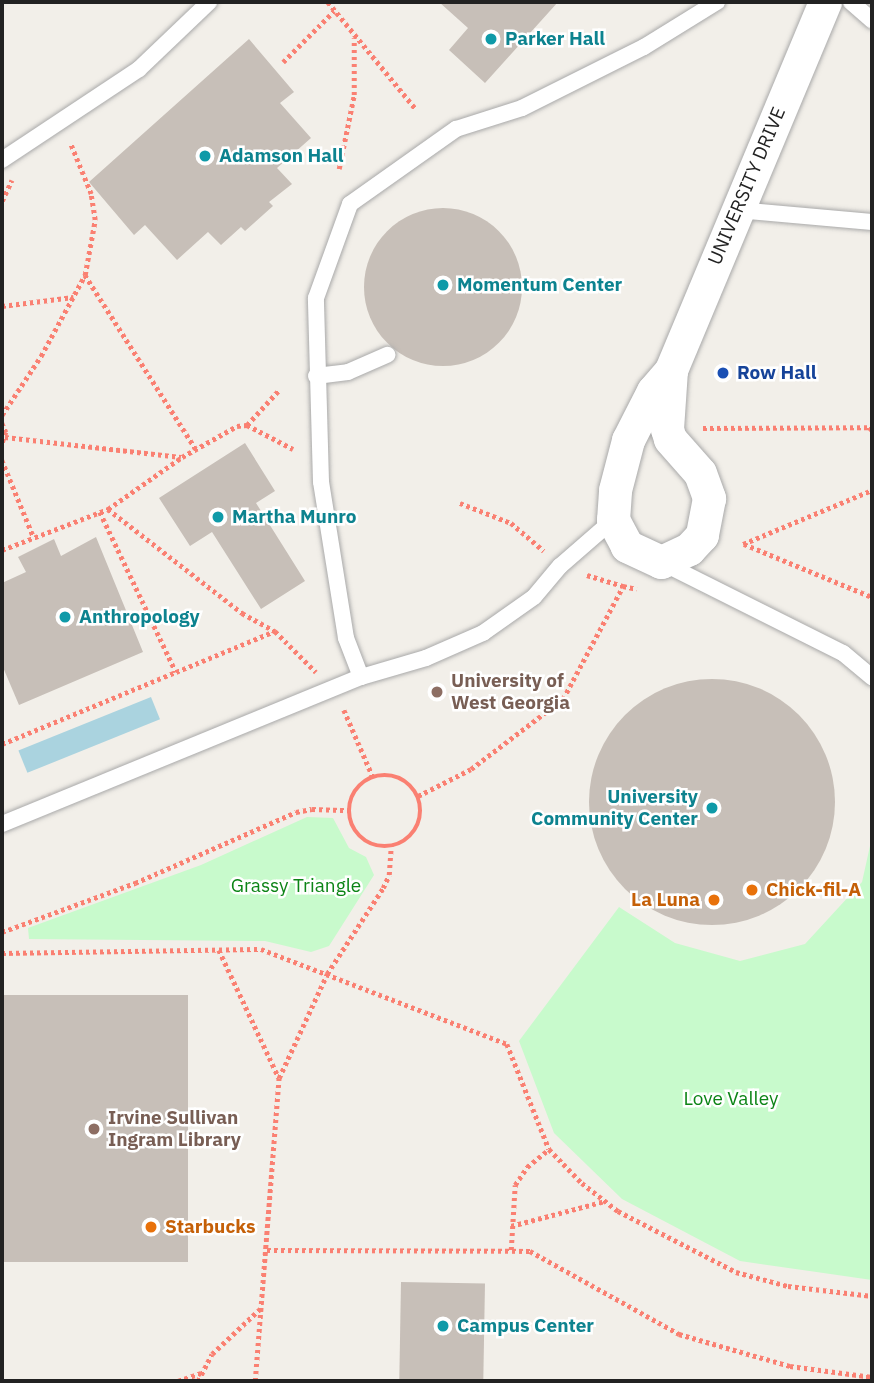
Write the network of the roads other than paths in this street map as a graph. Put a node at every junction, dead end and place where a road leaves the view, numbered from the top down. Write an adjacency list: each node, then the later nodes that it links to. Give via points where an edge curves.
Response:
1 (209, 2): 6 (lane, via 138,69)
2 (717, 2): 11 (lane, via 644,47 522,108 456,129 350,204 316,298)
3 (825, 2): 7 (street, UNIVERSITY DRIVE)
4 (851, 2): 5 (lane)
5 (872, 20)
6 (2, 160)
7 (737, 210): 8 (lane); 10 (street, UNIVERSITY DRIVE)
8 (872, 222)
9 (387, 355): 11 (lane, via 348,372)
10 (671, 370): 12 (street, UNIVERSITY DRIVE, via 653,391 628,440 615,490); 13 (street, UNIVERSITY DRIVE, via 667,429 670,439 700,473 709,498 702,535)
11 (316, 376): 14 (lane, via 321,482 346,638)
12 (614, 520): 13 (street, via 627,546); 14 (lane, via 560,566 534,597 483,634 426,658)
13 (656, 577): 15 (lane, via 843,653)
14 (361, 677): 16 (lane)
15 (872, 677)
16 (2, 823)

